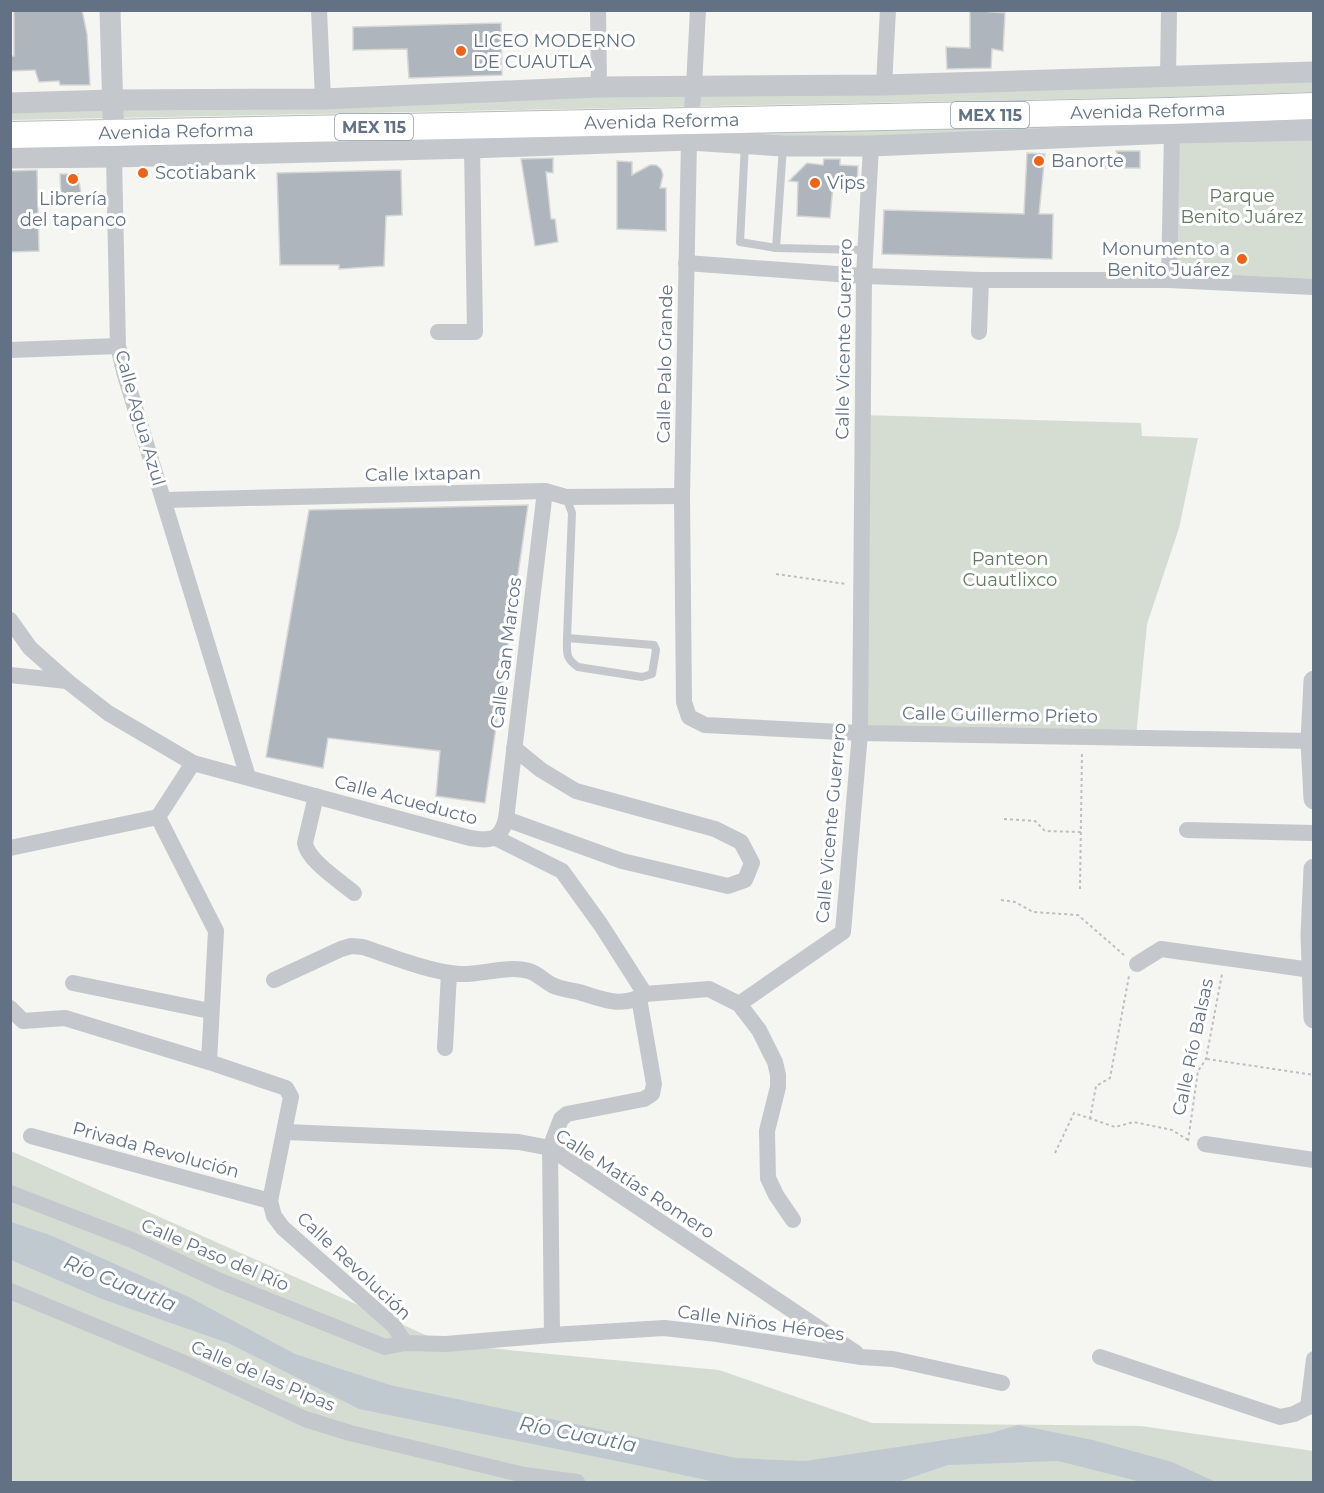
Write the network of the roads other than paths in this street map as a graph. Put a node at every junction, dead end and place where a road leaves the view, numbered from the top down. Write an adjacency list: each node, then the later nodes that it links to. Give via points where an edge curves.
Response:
1 (110, 10): 17 (street, Calle Agua Azul)
2 (319, 10): 12 (street)
3 (598, 10): 10 (street)
4 (698, 10): 15 (street, Calle Palo Grande)
5 (888, 10): 9 (street)
6 (1169, 10): 8 (street)
7 (1314, 72): 8 (street)
8 (1168, 76): 9 (street)
9 (884, 85): 15 (street)
10 (599, 87): 12 (street); 15 (street)
11 (1314, 92): 15 (main road, Avenida Reforma / MEX 115)
12 (323, 99): 17 (street)
13 (10, 104): 17 (street)
14 (1314, 106): 15 (main road, Avenida Reforma / MEX 115, via 1158,112)
15 (691, 113): 17 (main road, Avenida Reforma / MEX 115); 21 (street); 24 (street); 28 (street, Calle Palo Grande)
16 (10, 120): 17 (main road, Avenida Reforma / MEX 115)
17 (114, 127): 20 (main road, Avenida Reforma / MEX 115); 24 (street); 25 (street); 35 (street, Calle Agua Azul)
18 (1314, 130): 19 (street)
19 (1172, 133): 23 (street); 31 (street)
20 (10, 135)
21 (745, 142): 22 (street); 26 (lane, via 740,242)
22 (783, 146): 23 (street); 26 (lane)
23 (872, 146): 27 (street, Calle Vicente Guerrero)
24 (472, 148): 33 (street, via 475,332)
25 (10, 158)
26 (776, 248): 27 (lane)
27 (865, 250): 29 (street, Calle Vicente Guerrero)
28 (686, 263): 29 (street); 38 (street, Calle Palo Grande)
29 (864, 276): 30 (street); 47 (street, Calle Vicente Guerrero)
30 (981, 280): 31 (street); 34 (street)
31 (1170, 280): 32 (street)
32 (1314, 287)
33 (438, 332)
34 (979, 332)
35 (118, 346): 36 (street); 40 (street, Calle Agua Azul)
36 (10, 350)
37 (545, 491): 39 (street, Calle Ixtapan); 40 (street, Calle Ixtapan); 49 (street, Calle San Marcos)
38 (682, 496): 39 (street, Calle Ixtapan); 46 (street, Calle Palo Grande, via 684,702)
39 (566, 497): 42 (lane, via 572,513)
40 (164, 500): 51 (street, Calle Agua Azul)
41 (10, 620): 44 (street, Calle Acueducto, via 30,648)
42 (567, 638): 42 (lane, via 654,645 657,650 652,674 578,667 570,661)
43 (10, 675): 44 (street)
44 (67, 681): 50 (street, Calle Acueducto, via 108,713)
45 (1314, 681): 48 (street)
46 (689, 717): 47 (street, Calle Guillermo Prieto, via 705,724)
47 (860, 733): 48 (street, Calle Guillermo Prieto); 69 (street, Calle Vicente Guerrero, via 843,932)
48 (1312, 741): 53 (street)
49 (514, 748): 55 (street, Calle San Marcos); 55 (street, via 576,791 715,829 741,842 752,863 745,880 728,886 622,861)
50 (193, 763): 51 (street, Calle Acueducto); 54 (street)
51 (248, 777): 52 (street, Calle Acueducto)
52 (316, 796): 58 (street, Calle Acueducto, via 470,838); 61 (street, via 306,849)
53 (1314, 799)
54 (158, 817): 59 (street); 71 (street, via 216,931)
55 (506, 819): 58 (street, Calle Acueducto)
56 (1187, 830): 57 (street)
57 (1314, 833)
58 (496, 838): 68 (street, via 562,871 601,925)
59 (10, 848)
60 (1314, 869): 62 (street)
61 (354, 893)
62 (1312, 935): 64 (street)
63 (1137, 964): 64 (street, via 1161,949)
64 (1311, 970): 72 (street)
65 (449, 973): 66 (street, via 351,946); 68 (street, via 485,974 514,969 530,971 553,985 605,1002); 73 (street)
66 (274, 980)
67 (73, 983): 71 (street)
68 (642, 996): 69 (street, via 709,989); 78 (street, via 654,1084 652,1094 644,1099 567,1114 561,1119)
69 (739, 1004): 82 (street, via 759,1030 775,1062 778,1087 767,1131 768,1178)
70 (10, 1008): 74 (street, via 23,1021 65,1018)
71 (210, 1011): 74 (street)
72 (1314, 1018)
73 (445, 1048)
74 (209, 1062): 75 (street, via 286,1088 291,1097)
75 (286, 1132): 78 (street, Calle Matías Romero, via 519,1142); 81 (street)
76 (31, 1136): 81 (street, Privada Revolución)
77 (1205, 1143): 79 (street)
78 (550, 1148): 84 (street); 86 (street, Calle Matías Romero)
79 (1314, 1160)
80 (10, 1193): 85 (street, Calle Paso del Río, via 385,1347)
81 (270, 1201): 85 (street, Calle Revolución, via 283,1228 394,1326)
82 (793, 1220)
83 (11, 1292): 91 (street, Calle de las Pipas, via 191,1366 305,1419 512,1472)
84 (552, 1335): 85 (street, Calle Niños Héroes, via 446,1344); 86 (street, Calle Niños Héroes, via 664,1328)
85 (405, 1343)
86 (861, 1357): 89 (street, Calle Niños Héroes, via 893,1359)
87 (1100, 1357): 90 (street, via 1280,1417)
88 (1314, 1359): 90 (street)
89 (1002, 1383)
90 (1311, 1407)
91 (577, 1482)

